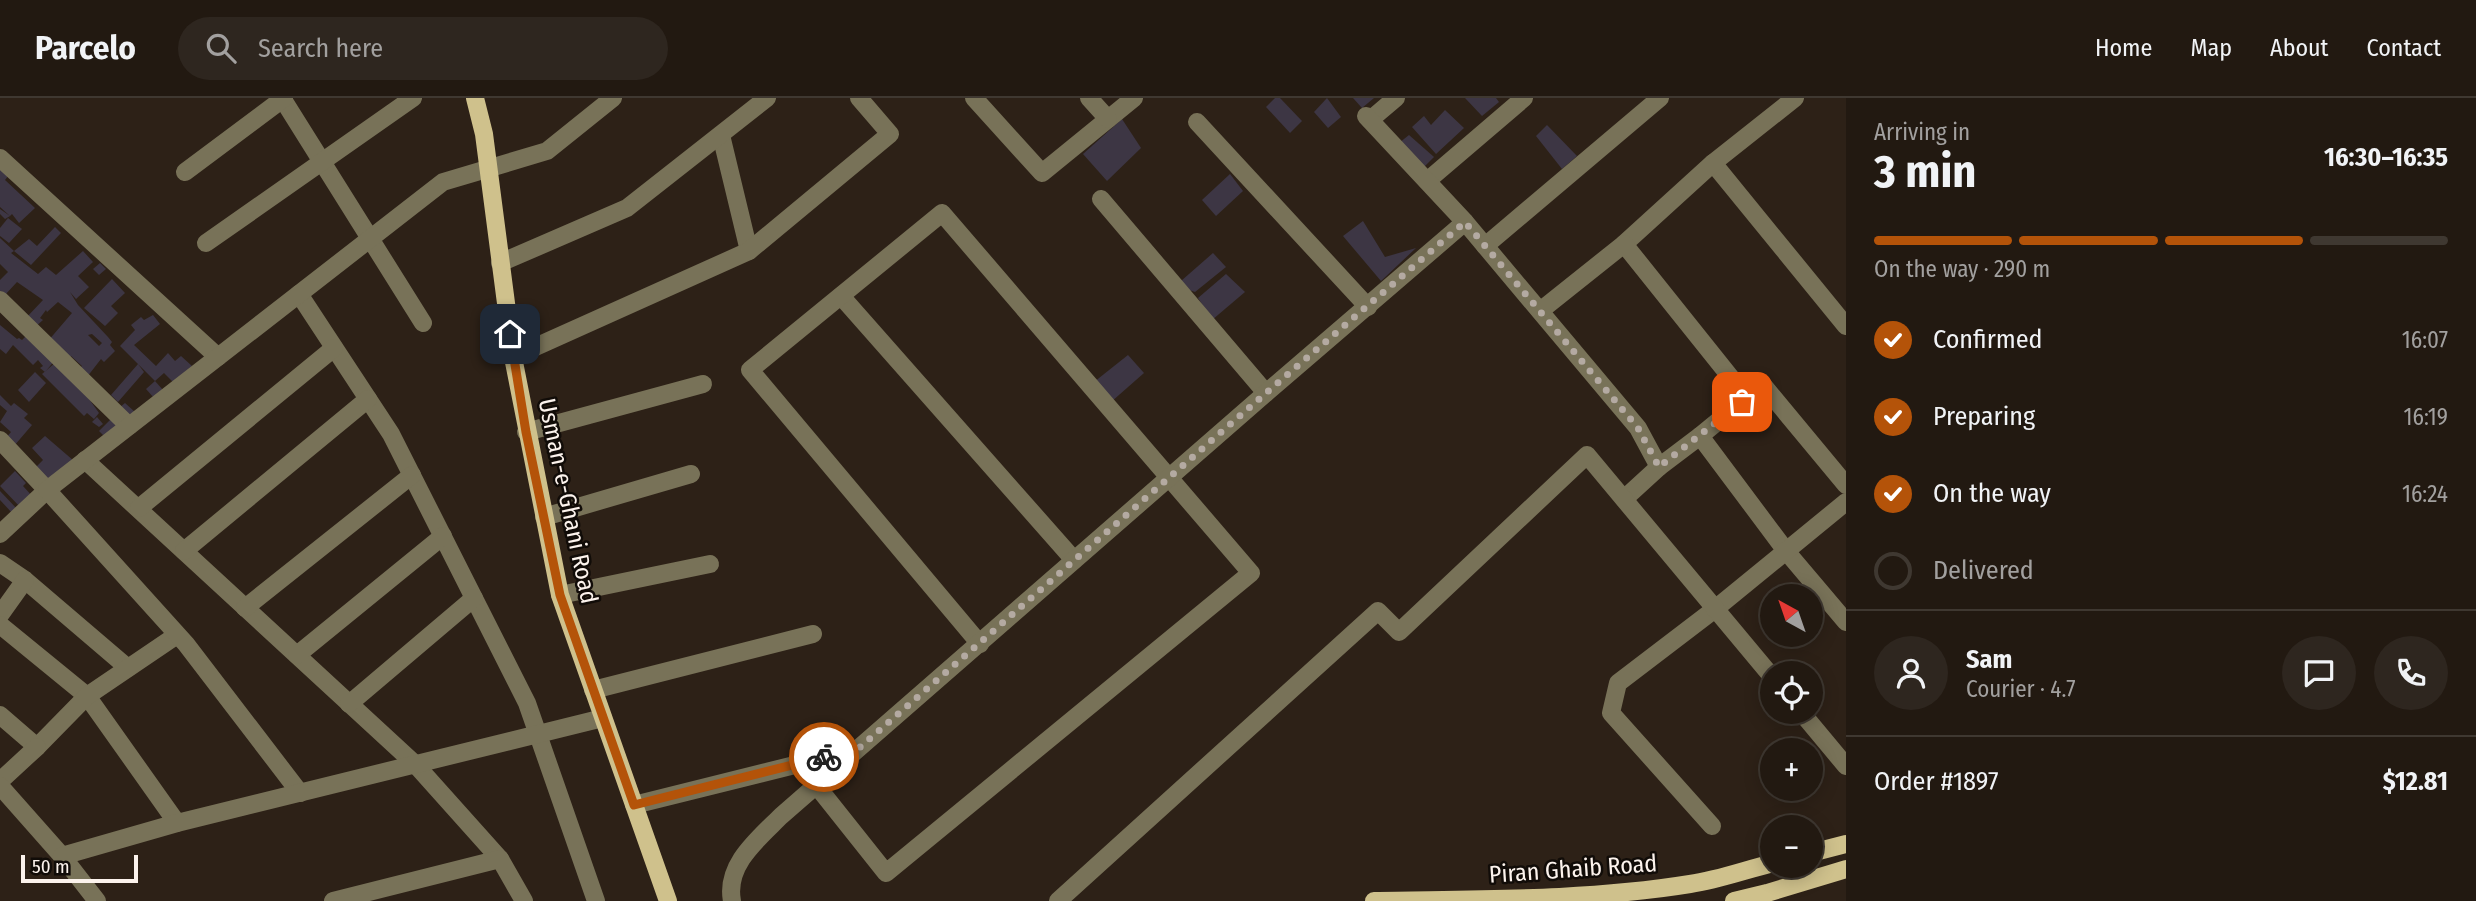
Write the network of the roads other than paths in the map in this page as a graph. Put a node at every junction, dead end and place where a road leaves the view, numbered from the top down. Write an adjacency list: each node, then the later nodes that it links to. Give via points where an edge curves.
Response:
1 (283, 98): 19 (street); 21 (street)
2 (413, 98): 19 (street)
3 (613, 98): 20 (street, via 547,150)
4 (767, 98): 16 (street)
5 (859, 98): 29 (street, via 890,134)
6 (974, 98): 14 (street, via 1042,173)
7 (1089, 98): 14 (street)
8 (1133, 98): 14 (street)
9 (1396, 98): 22 (street, via 1368,118)
10 (1524, 98): 22 (street)
11 (1660, 98): 28 (street)
12 (1795, 98): 18 (street)
13 (478, 99): 20 (main road, Usman-e-Ghani Road)
14 (1108, 119)
15 (1196, 122): 34 (street)
16 (721, 135): 29 (street); 30 (street, via 627,208)
17 (0, 158): 39 (street)
18 (1713, 163): 27 (street); 37 (street)
19 (322, 164): 25 (street); 26 (street)
20 (489, 170): 25 (street, via 443,182); 30 (main road, Usman-e-Ghani Road)
21 (185, 172)
22 (1427, 181): 24 (street)
23 (1101, 199): 43 (street)
24 (1465, 222): 28 (street); 34 (street)
25 (369, 240): 31 (street); 36 (street)
26 (206, 243)
27 (1624, 244): 35 (street); 42 (street, via 1740,389)
28 (1485, 246): 35 (street)
29 (749, 251): 40 (street)
30 (500, 262): 40 (main road, Usman-e-Ghani Road)
31 (299, 294): 38 (street); 39 (street)
32 (841, 296): 53 (street, via 942,213); 64 (street); 77 (street, via 750,370)
33 (0, 300): 45 (street)
34 (1368, 307): 43 (street)
35 (1540, 312): 50 (street, via 1638,428)
36 (423, 323)
37 (1846, 326)
38 (334, 348): 44 (street); 58 (street)
39 (218, 357): 45 (street)
40 (513, 357): 46 (main road, Usman-e-Ghani Road)
41 (704, 384): 46 (street)
42 (1763, 385): 47 (street); 54 (street)
43 (1266, 393): 53 (street)
44 (368, 399): 52 (street); 62 (street)
45 (129, 426): 49 (street)
46 (526, 432): 59 (main road, Usman-e-Ghani Road)
47 (1700, 436): 50 (street); 63 (street)
48 (0, 440): 55 (street)
49 (85, 460): 55 (street); 58 (street)
50 (1659, 467): 56 (street)
51 (691, 474): 59 (street)
52 (412, 475): 61 (street); 70 (street)
53 (1169, 478): 64 (street); 93 (street, via 1251,573 886,873)
54 (1846, 485)
55 (47, 490): 60 (street); 76 (street)
56 (1623, 499): 71 (street); 110 (street, via 1587,455 1399,632 1378,611)
57 (1846, 502): 63 (street)
58 (139, 508): 62 (street)
59 (544, 517): 68 (main road, Usman-e-Ghani Road)
60 (0, 534)
61 (443, 536): 69 (street); 78 (street)
62 (184, 551): 70 (street)
63 (1786, 551): 71 (street); 73 (street)
64 (1074, 560): 77 (street)
65 (0, 563): 67 (street)
66 (710, 564): 68 (street)
67 (25, 580): 72 (street); 80 (street)
68 (560, 595): 81 (main road, Usman-e-Ghani Road)
69 (474, 598): 83 (street); 87 (street, via 527,703)
70 (245, 608): 78 (street)
71 (1715, 609): 79 (street); 97 (street, via 1618,682 1611,713)
72 (0, 615)
73 (1846, 622)
74 (0, 625): 82 (street)
75 (813, 634): 81 (street)
76 (177, 635): 80 (street); 94 (street)
77 (980, 644): 89 (street)
78 (297, 655): 83 (street)
79 (1760, 663)
80 (128, 668): 82 (street)
81 (593, 690): 85 (main road, Usman-e-Ghani Road)
82 (87, 696): 88 (street); 96 (street)
83 (349, 704): 90 (street)
84 (0, 715): 88 (street)
85 (603, 719): 87 (street); 95 (main road, Usman-e-Ghani Road)
86 (1811, 724): 91 (street)
87 (537, 734): 90 (street); 107 (street)
88 (37, 747): 92 (street)
89 (858, 749): 93 (street); 95 (street)
90 (415, 764): 94 (street); 101 (street)
91 (1846, 766)
92 (0, 784): 100 (street)
93 (816, 785): 109 (street, via 747,851 732,874)
94 (300, 793): 96 (street)
95 (634, 805): 108 (main road, Usman-e-Ghani Road)
96 (177, 823): 100 (street)
97 (1712, 826)
98 (1846, 844): 99 (main road)
99 (1823, 850)
100 (62, 856): 104 (street)
101 (500, 859): 105 (street); 106 (street)
102 (1760, 866): 111 (main road, Piran Ghaib Road, via 1692,884 1631,891 1546,898)
103 (1846, 869): 112 (main road)
104 (97, 901)
105 (333, 901)
106 (524, 901)
107 (596, 901)
108 (668, 901)
109 (732, 901)
110 (1058, 901)
111 (1374, 901)
112 (1734, 901)

